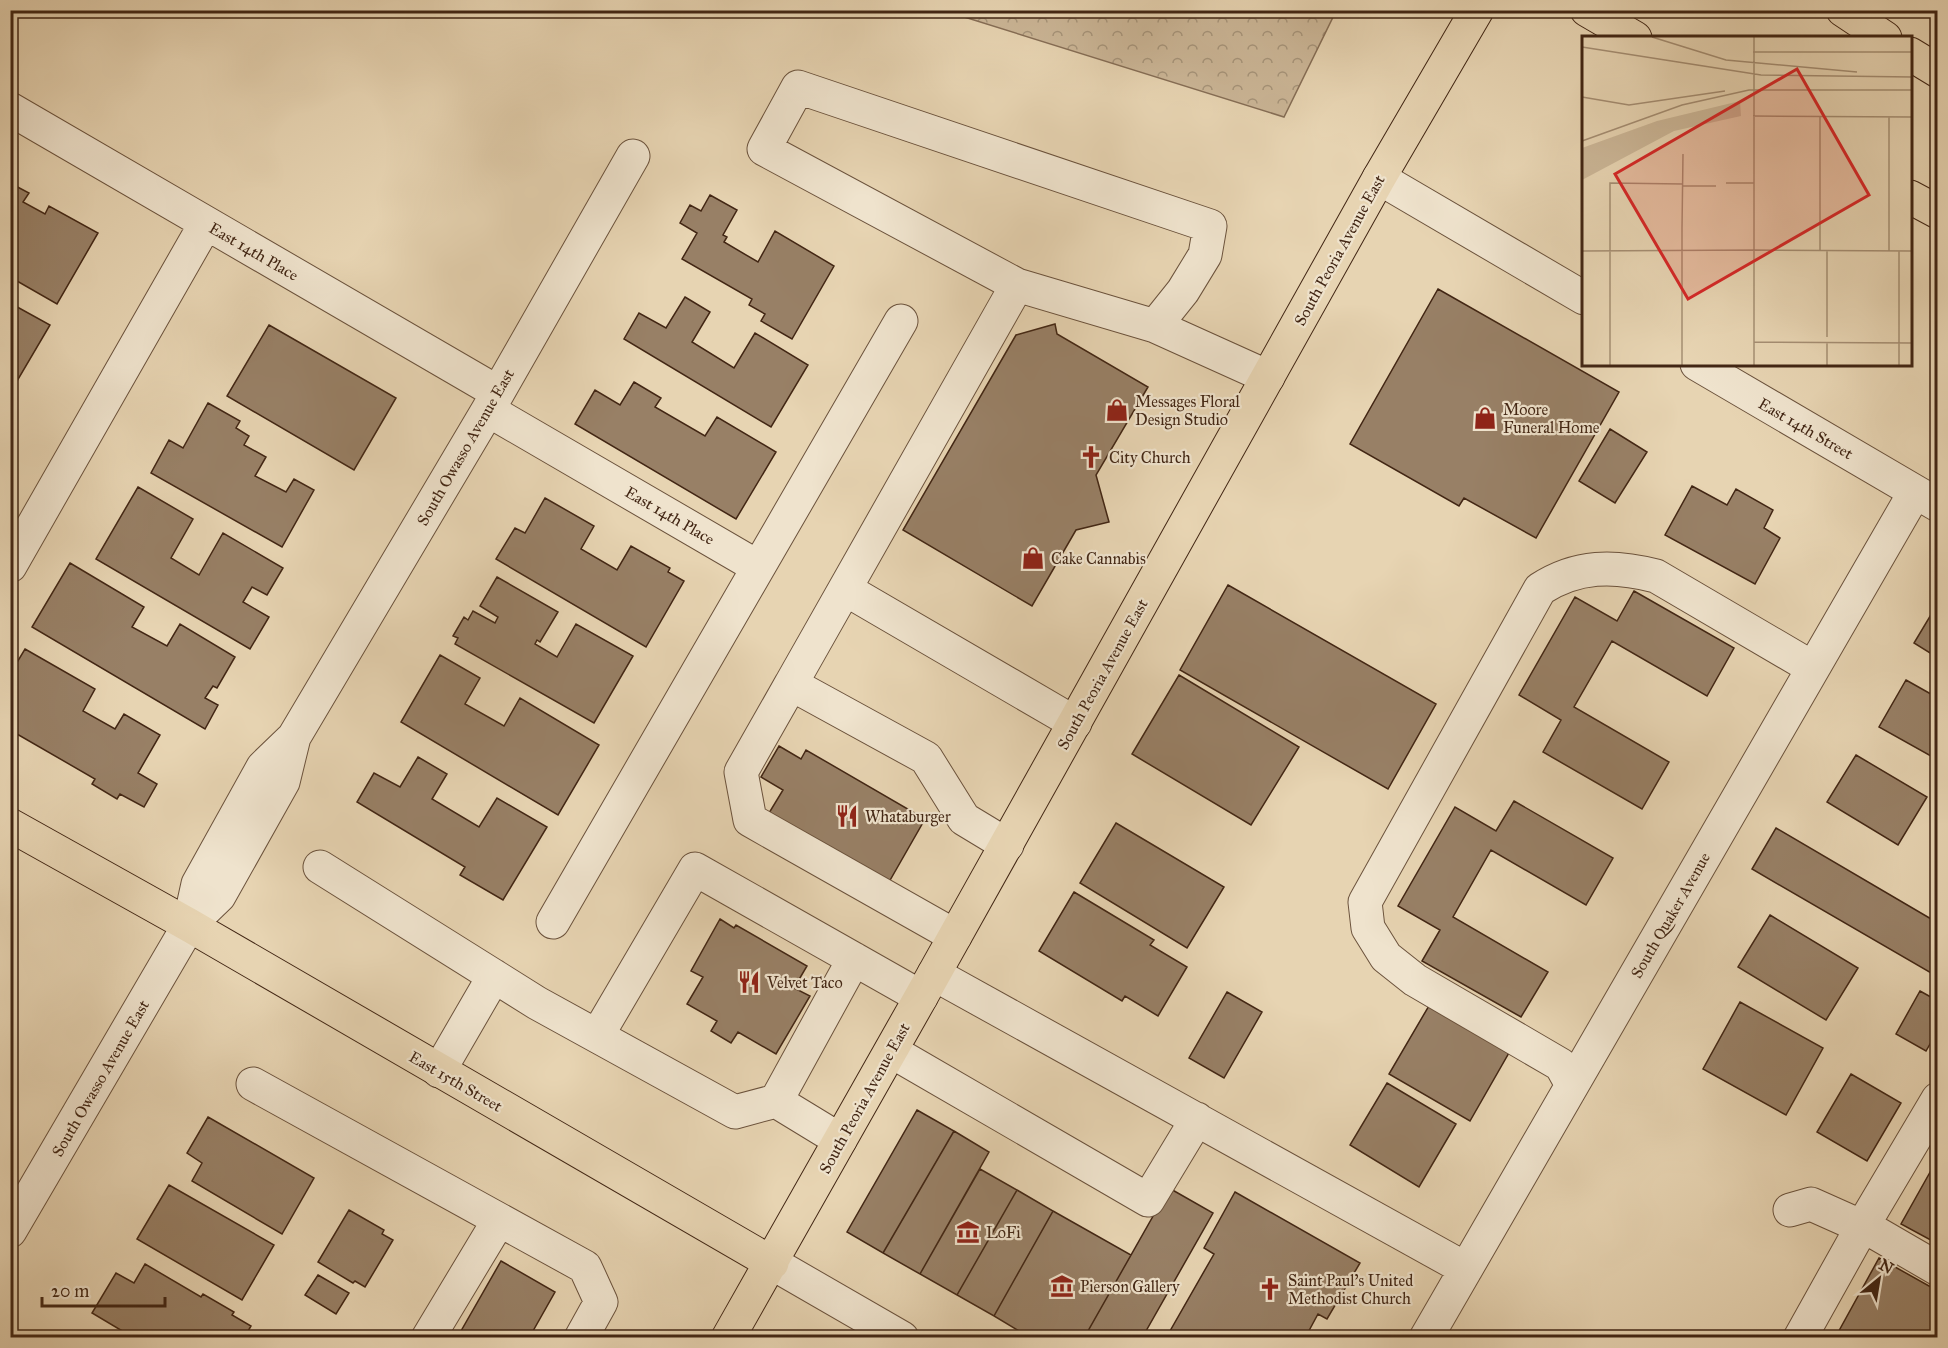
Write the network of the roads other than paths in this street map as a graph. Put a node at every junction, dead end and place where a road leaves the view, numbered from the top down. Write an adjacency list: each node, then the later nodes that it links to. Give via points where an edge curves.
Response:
1 (1477, 10): 10 (main road, South Peoria Avenue East)
2 (1587, 10): 4 (main road)
3 (1843, 10): 5 (main road)
4 (1632, 36)
5 (1882, 36)
6 (1912, 55): 7 (main road)
7 (1938, 71)
8 (10, 109): 13 (street, East 14th Place)
9 (633, 156): 20 (street, South Owasso Avenue East)
10 (1379, 178): 15 (street); 19 (main road, South Peoria Avenue East)
11 (1912, 198): 12 (main road)
12 (1938, 212)
13 (206, 223): 20 (street, East 14th Place); 22 (street)
14 (1017, 285): 17 (street); 17 (street, via 764,149 798,87 1210,226 1205,255); 24 (street)
15 (1582, 297)
16 (901, 321): 23 (street)
17 (1155, 326): 19 (street)
18 (1700, 366): 21 (street, East 14th Street)
19 (1268, 377): 27 (main road, South Peoria Avenue East)
20 (492, 401): 23 (street, East 14th Place); 32 (street, South Owasso Avenue East, via 294,737 263,767 198,884)
21 (1926, 498): 25 (street, South Quaker Avenue)
22 (10, 566)
23 (758, 567): 31 (street)
24 (845, 590): 26 (street); 27 (street)
25 (1813, 668): 41 (street, South Quaker Avenue); 41 (street, via 1656,576 1633,570 1590,568 1556,579 1540,590 1365,902 1368,928 1386,957 1415,980 1561,1065)
26 (791, 684): 29 (street, via 926,758 964,819); 33 (street, via 741,772 750,820)
27 (1075, 723): 29 (main road, South Peoria Avenue East)
28 (10, 825): 32 (main road, East 15th Street)
29 (1007, 845): 33 (main road, South Peoria Avenue East)
30 (320, 867): 35 (street)
31 (553, 922)
32 (189, 926): 39 (main road, East 15th Street); 49 (street, South Owasso Avenue East)
33 (955, 936): 36 (main road, South Peoria Avenue East)
34 (854, 959): 36 (street); 37 (street, via 695,868); 43 (street)
35 (494, 976): 37 (street); 39 (street)
36 (928, 985): 38 (main road, South Peoria Avenue East); 44 (street)
37 (597, 1036): 43 (street, via 735,1112)
38 (891, 1051): 44 (street, via 1148,1200); 45 (main road, South Peoria Avenue East)
39 (439, 1071): 50 (main road, East 15th Street)
40 (253, 1084): 47 (street)
41 (1572, 1085): 51 (street, South Quaker Avenue)
42 (1938, 1099): 48 (street)
43 (776, 1101): 45 (street)
44 (1197, 1119): 51 (street)
45 (840, 1140): 50 (main road, South Peoria Avenue East)
46 (1790, 1210): 48 (street, via 1811,1204)
47 (500, 1220): 53 (street); 54 (street, via 585,1267 601,1302)
48 (1862, 1227): 52 (street); 58 (street)
49 (10, 1231)
50 (772, 1263): 55 (main road, South Peoria Avenue East); 56 (street, East 15th Street)
51 (1466, 1269): 57 (street, South Quaker Avenue)
52 (1938, 1269)
53 (428, 1338)
54 (581, 1338)
55 (728, 1338)
56 (902, 1338)
57 (1426, 1338)
58 (1800, 1338)

